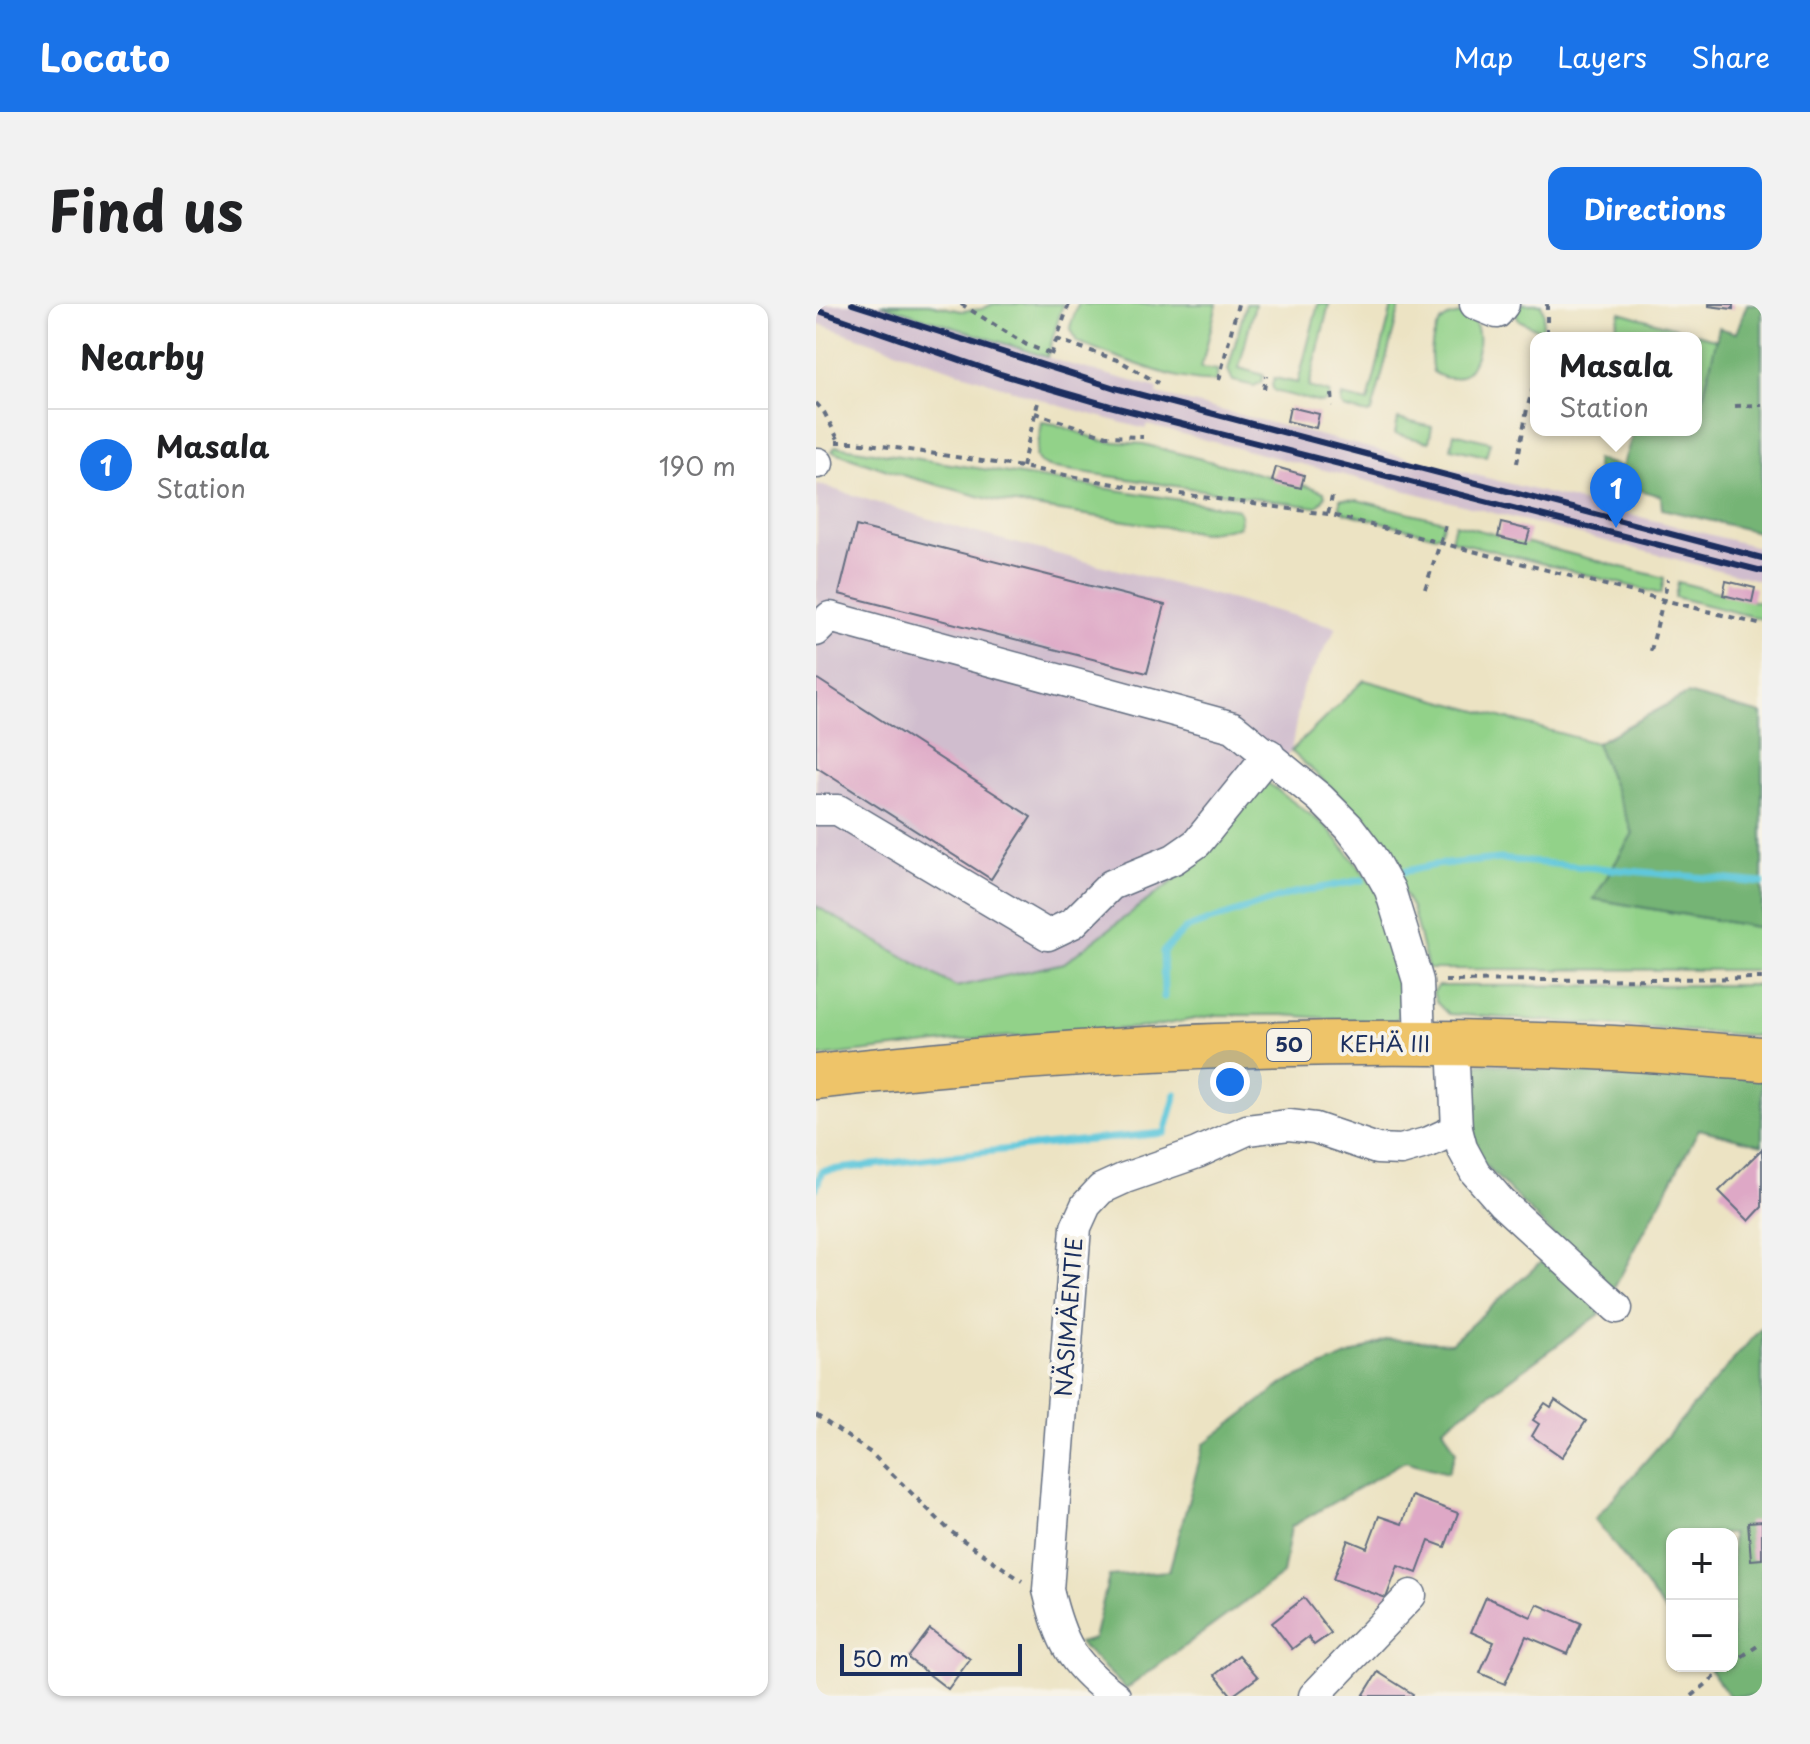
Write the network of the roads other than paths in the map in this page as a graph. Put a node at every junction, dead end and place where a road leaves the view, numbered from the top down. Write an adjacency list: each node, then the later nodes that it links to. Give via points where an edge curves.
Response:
1 (816, 631): 2 (street, via 830,617 1233,727)
2 (1269, 754): 3 (street, via 1197,843 1174,859 1111,885 1073,923 1048,935 838,810); 4 (street, via 1320,798 1371,856 1390,890)
3 (816, 810)
4 (1436, 1044): 5 (highway, KEHÄ III / 50, via 1593,1047); 6 (highway, KEHÄ III / 50, via 1059,1054); 7 (street)
5 (1762, 1059)
6 (816, 1077)
7 (1457, 1129): 8 (street, via 1475,1172 1493,1193); 10 (street, NÄSIMÄENTIE, via 1401,1150 1377,1149 1289,1125 1247,1130 1101,1189 1086,1205 1076,1227 1048,1590 1066,1648 1089,1677)
8 (1617, 1308)
9 (1411, 1595): 11 (street)
10 (1115, 1696)
11 (1314, 1696)

